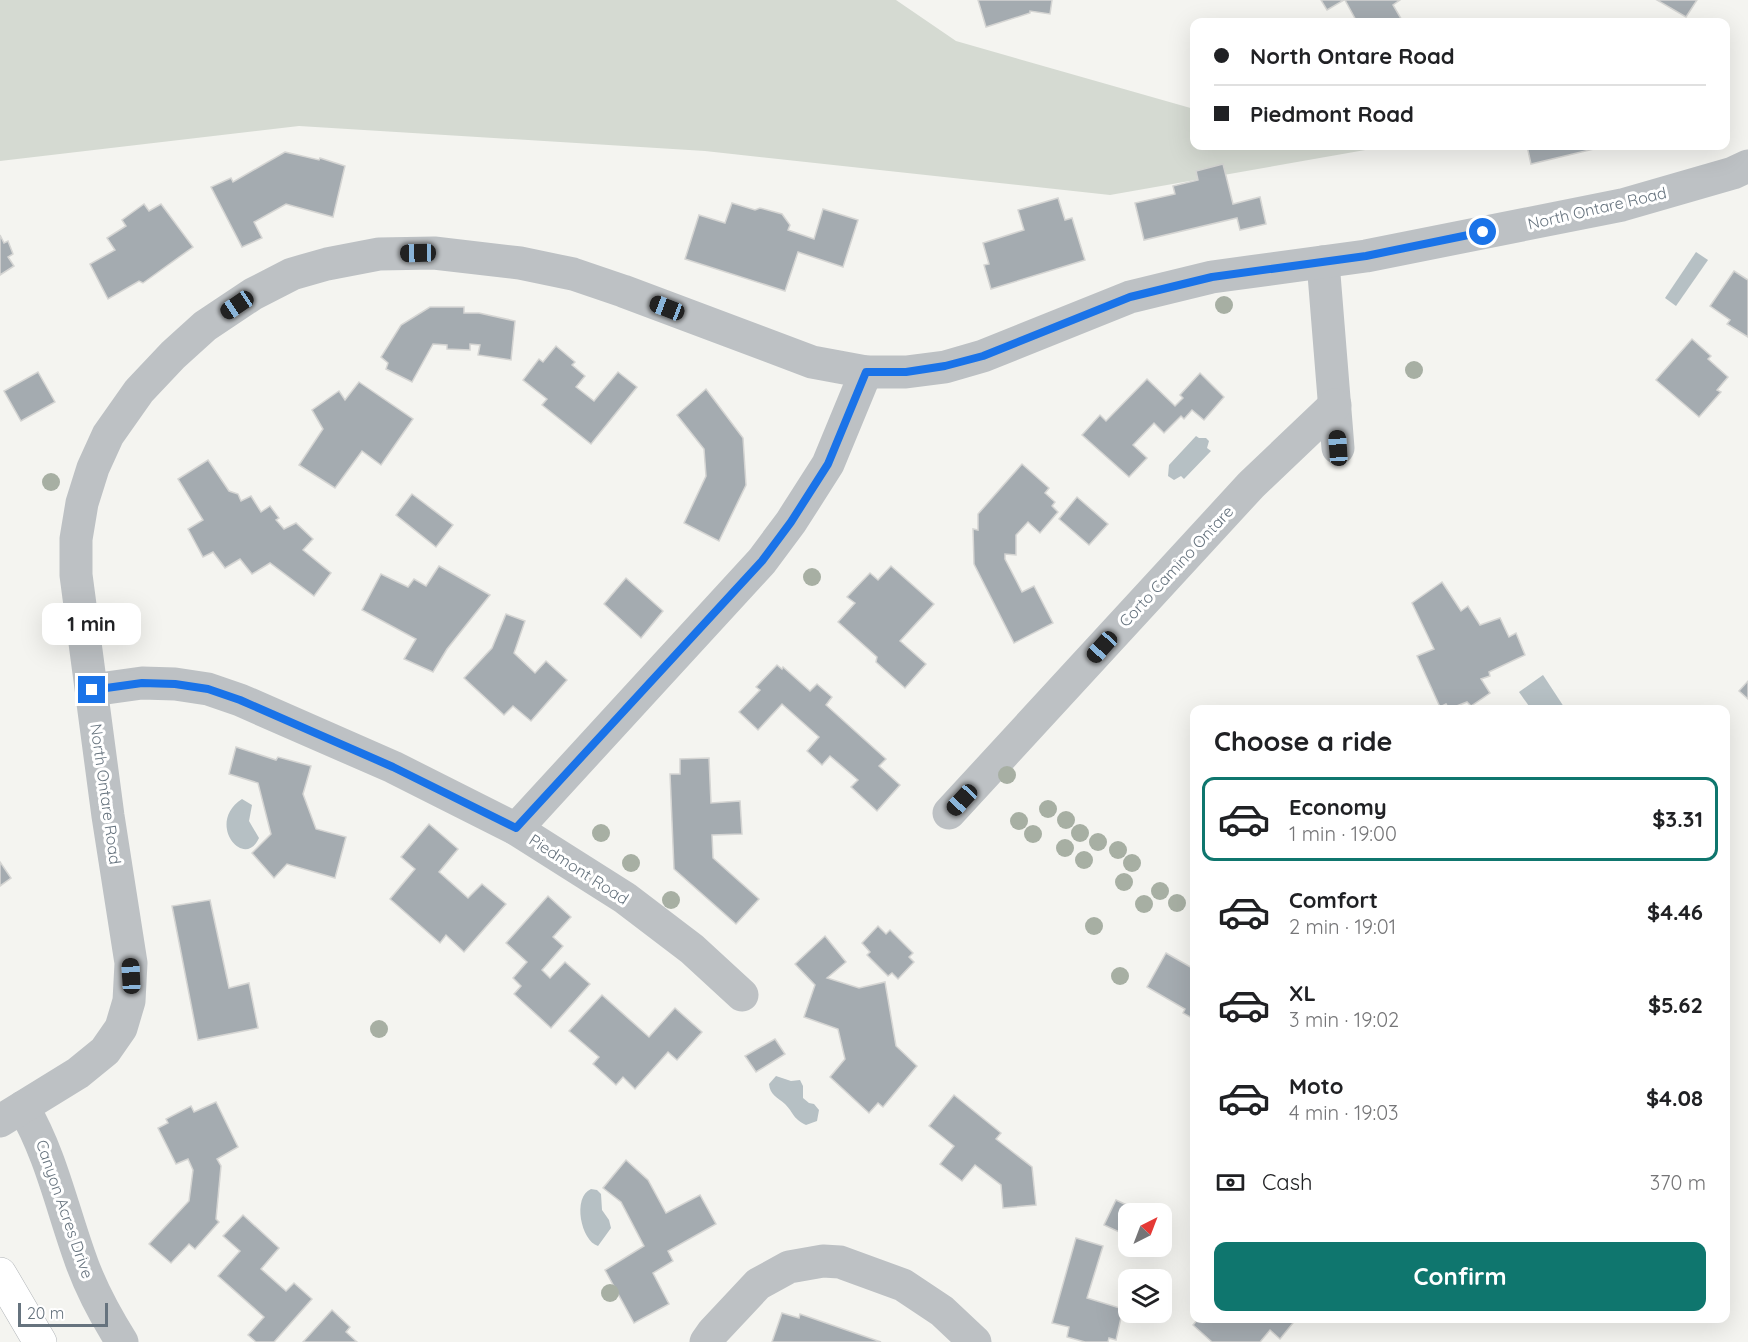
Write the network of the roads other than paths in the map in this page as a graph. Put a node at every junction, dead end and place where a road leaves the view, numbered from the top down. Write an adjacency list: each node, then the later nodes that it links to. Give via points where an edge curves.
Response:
1 (1748, 166): 2 (street, North Ontare Road, via 1622,204)
2 (1323, 262): 3 (street, North Ontare Road, via 1212,277 1130,297 983,356 945,366 906,372); 4 (street)
3 (866, 372): 6 (street, North Ontare Road, via 812,362 573,274 520,263 434,253 379,254 292,274 205,326 139,391 108,435 82,503 76,538 76,575); 8 (street, via 828,464 762,561)
4 (1335, 405): 5 (street); 7 (street, Corto Camino Ontare, via 1251,485)
5 (1338, 448)
6 (92, 690): 8 (street, Piedmont Road, via 142,683 208,689 393,767); 10 (street, North Ontare Road, via 131,963 129,1001 121,1028 105,1051 78,1073)
7 (949, 813)
8 (516, 828): 9 (street, Piedmont Road, via 626,898 692,949)
9 (742, 995)
10 (11, 1114): 13 (street, Canyon Acres Drive, via 38,1133 79,1257)
11 (0, 1274): 12 (main road)
12 (40, 1342)
13 (122, 1342)
14 (706, 1342): 15 (street, via 758,1284 789,1267 823,1261 840,1262 903,1285 942,1311)
15 (975, 1342)

